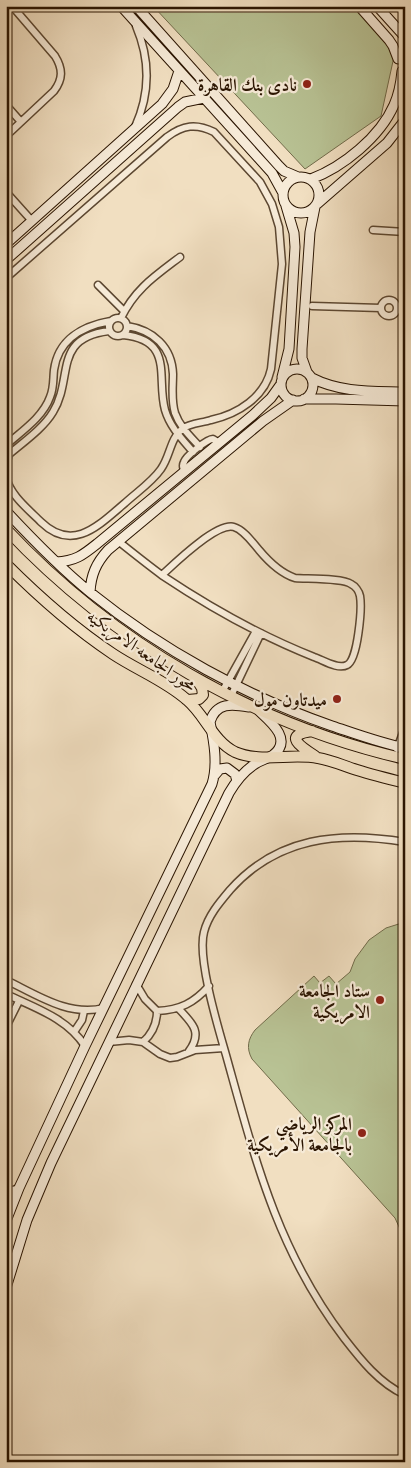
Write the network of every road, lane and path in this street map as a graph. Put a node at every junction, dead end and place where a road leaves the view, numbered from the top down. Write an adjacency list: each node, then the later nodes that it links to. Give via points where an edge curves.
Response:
1 (12, 6): 15 (street, via 55,56 62,74 54,91)
2 (121, 6): 6 (street)
3 (136, 6): 18 (street, via 279,166)
4 (359, 6): 9 (street, via 389,40)
5 (377, 6): 7 (street)
6 (134, 20): 10 (street); 16 (street, via 147,70 144,102)
7 (405, 37)
8 (403, 48): 9 (street)
9 (398, 59): 11 (street)
10 (179, 71): 12 (street); 16 (street, via 168,97)
11 (403, 72): 19 (street, via 395,104 376,133 338,166)
12 (204, 98): 21 (street, via 272,173); 29 (street, via 178,106)
13 (6, 105): 15 (street)
14 (405, 120): 23 (street, via 387,143)
15 (21, 122): 17 (street)
16 (132, 132): 24 (street)
17 (6, 136)
18 (298, 177): 19 (street); 21 (street, via 286,184)
19 (311, 179): 23 (street, via 319,190)
20 (6, 192): 24 (street)
21 (283, 193): 22 (street)
22 (286, 206): 23 (street, via 302,213); 41 (street, via 295,246 289,349)
23 (316, 206): 40 (street, via 310,232 302,349 302,358)
24 (32, 221): 27 (street)
25 (373, 230): 26 (street)
26 (405, 232)
27 (6, 244)
28 (180, 257): 34 (street, via 144,285)
29 (6, 260)
30 (6, 278): 46 (street, via 176,130 195,126 214,132 260,182 276,215 283,251 274,349 270,376 250,402 231,415)
31 (98, 285): 34 (street)
32 (312, 306): 33 (street)
33 (381, 308): 33 (street, via 387,316 399,312 390,300)
34 (124, 311): 35 (street)
35 (120, 318): 36 (street); 37 (street)
36 (110, 321): 38 (street); 49 (street, via 80,331 62,346 51,396 44,409)
37 (127, 326): 39 (street); 46 (street, via 152,335 167,351 173,373 173,405)
38 (109, 331): 39 (street, via 117,337); 52 (street, via 91,335 70,353 60,397 53,412)
39 (123, 335): 47 (street, via 140,339 159,356 165,408)
40 (310, 375): 41 (street, via 300,368 292,369); 42 (street, via 325,385 340,389); 43 (street, via 312,390)
41 (282, 380): 44 (street, via 284,394); 48 (street, via 259,409)
42 (405, 392)
43 (304, 399): 44 (street); 45 (street)
44 (292, 400): 58 (street)
45 (405, 401)
46 (183, 428): 47 (street); 50 (street)
47 (177, 434): 51 (street); 55 (street, via 165,463 154,478 98,526 83,534 64,535 51,531 17,498)
48 (218, 442): 50 (street, via 210,438); 54 (street)
49 (6, 445)
50 (200, 447): 51 (street)
51 (193, 452): 54 (street, via 184,461)
52 (7, 454): 53 (street)
53 (6, 466)
54 (184, 470): 59 (street, via 82,555)
55 (6, 477)
56 (6, 511): 59 (street)
57 (6, 530): 64 (main road, محور الجامعه الامريكيه)
58 (118, 541): 61 (street); 62 (street, via 96,565)
59 (56, 562): 62 (street)
60 (6, 564): 71 (main road, محور الجامعه الامريكيه, via 101,646)
61 (162, 575): 65 (street); 65 (street, via 220,527 230,526 238,528 286,575 348,582 359,592 356,648 352,659 344,666)
62 (90, 592): 63 (street)
63 (102, 601): 64 (main road); 69 (street, via 175,652)
64 (96, 612): 68 (main road, محور الجامعه الامريكيه)
65 (259, 632): 66 (street); 67 (street)
66 (236, 669): 67 (street); 69 (street)
67 (243, 672): 69 (street)
68 (196, 679): 70 (main road, محور الجامعه الامريكيه); 71 (main road, via 203,695 199,700)
69 (232, 683): 70 (street); 76 (street, via 304,716)
70 (227, 694): 72 (main road, محور الجامعه الامريكيه)
71 (188, 700): 74 (main road, محور الجامعه الامريكيه)
72 (256, 709): 74 (street, via 222,706 212,717); 75 (main road, محور الجامعه الامريكيه); 77 (street, via 276,726 280,736 280,746)
73 (405, 727): 76 (street)
74 (212, 730): 77 (main road, محور الجامعه الامريكيه, via 222,743 236,752 252,757); 79 (street)
75 (313, 731): 76 (main road, محور الجامعه الامريكيه); 78 (main road, via 300,733 296,742)
76 (401, 752)
77 (270, 757): 78 (main road, محور الجامعه الامريكيه); 80 (street, via 255,764)
78 (319, 758): 81 (main road, محور الجامعه الامريكيه)
79 (214, 776): 80 (street, via 220,769 227,768 236,774); 88 (street)
80 (237, 781): 84 (street)
81 (405, 783)
82 (405, 842): 85 (street, via 364,836 325,838 290,848 250,871 226,895 207,924 202,954)
83 (6, 980): 90 (street, via 62,1006)
84 (136, 984): 91 (street, via 144,999); 94 (street)
85 (209, 986): 89 (street); 97 (street)
86 (6, 994): 87 (street)
87 (19, 1000): 92 (street); 93 (street, via 60,1020)
88 (104, 1008): 90 (street); 96 (street)
89 (179, 1009): 91 (street); 98 (street, via 196,1032)
90 (84, 1011): 93 (street)
91 (157, 1011): 95 (street, via 155,1026)
92 (6, 1027)
93 (74, 1032): 96 (street)
94 (109, 1042): 95 (street); 102 (street, via 30,1213)
95 (143, 1042): 98 (street, via 170,1058)
96 (85, 1046): 99 (street)
97 (224, 1048): 98 (street); 103 (street, via 265,1189 296,1262 322,1307 358,1356 380,1379)
98 (189, 1052)
99 (19, 1188): 100 (street); 101 (street)
100 (6, 1192)
101 (6, 1222)
102 (6, 1288)
103 (405, 1395)

